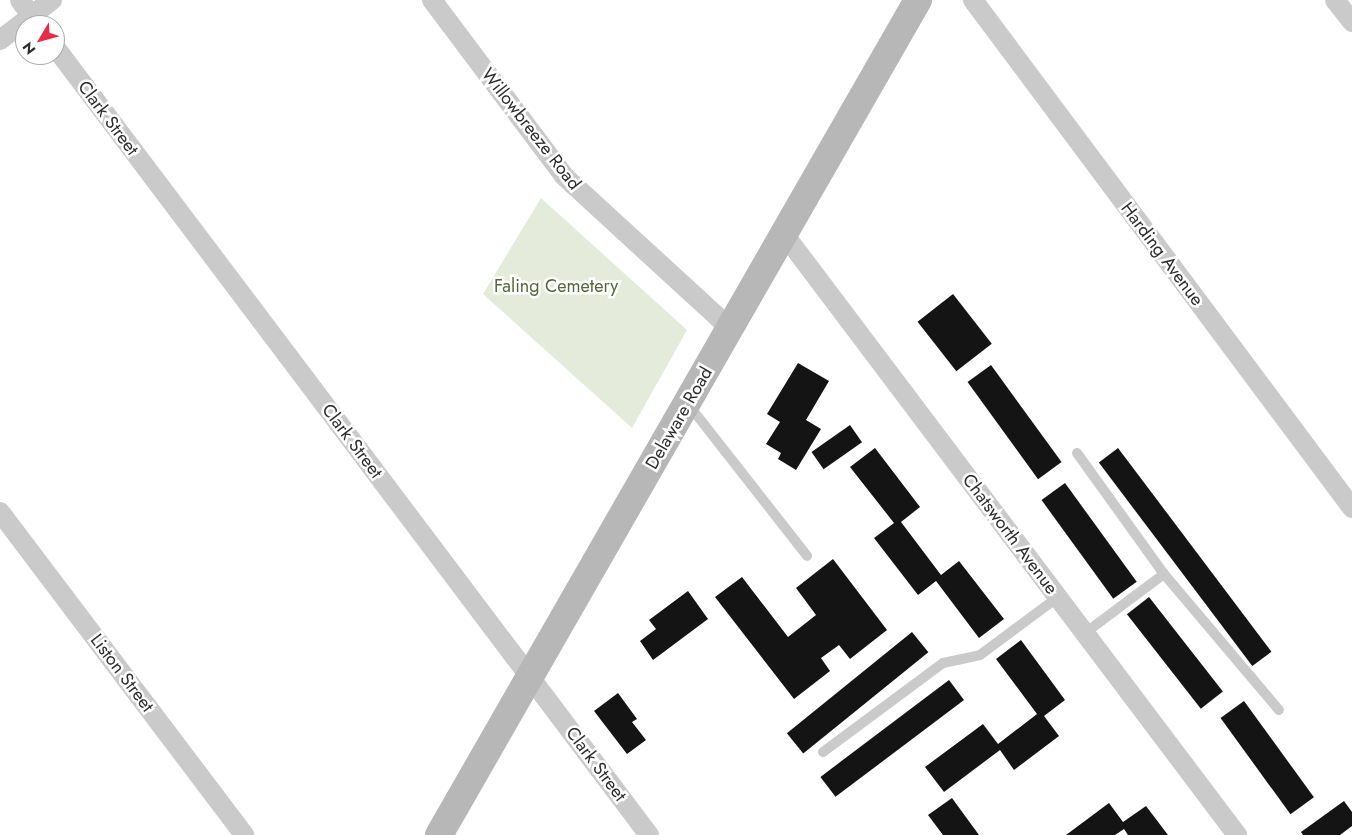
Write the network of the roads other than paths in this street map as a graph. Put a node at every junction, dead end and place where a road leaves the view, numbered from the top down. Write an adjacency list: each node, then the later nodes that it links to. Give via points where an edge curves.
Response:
1 (52, 0): 6 (street)
2 (432, 0): 11 (street, Willowbreeze Road, via 565,177)
3 (918, 0): 10 (street, Delaware Road)
4 (973, 0): 14 (street, Harding Avenue)
5 (1335, 0): 7 (street)
6 (30, 14): 8 (street)
7 (1352, 22)
8 (0, 40)
9 (65, 60): 20 (street, Clark Street)
10 (784, 234): 11 (street, Delaware Road); 18 (street, Chatsworth Avenue)
11 (730, 328): 12 (street, Delaware Road)
12 (687, 403): 16 (lane); 20 (street, Delaware Road)
13 (1077, 453): 17 (lane)
14 (1352, 508)
15 (0, 512): 23 (street, Liston Street)
16 (807, 556)
17 (1164, 574): 19 (lane); 21 (lane)
18 (1058, 597): 19 (street, Chatsworth Avenue); 22 (lane, via 980,655 942,663)
19 (1085, 633): 26 (street, Chatsworth Avenue)
20 (530, 677): 24 (street, Delaware Road); 25 (street, Clark Street)
21 (1279, 710)
22 (823, 752)
23 (244, 835)
24 (439, 835)
25 (649, 835)
26 (1237, 835)

